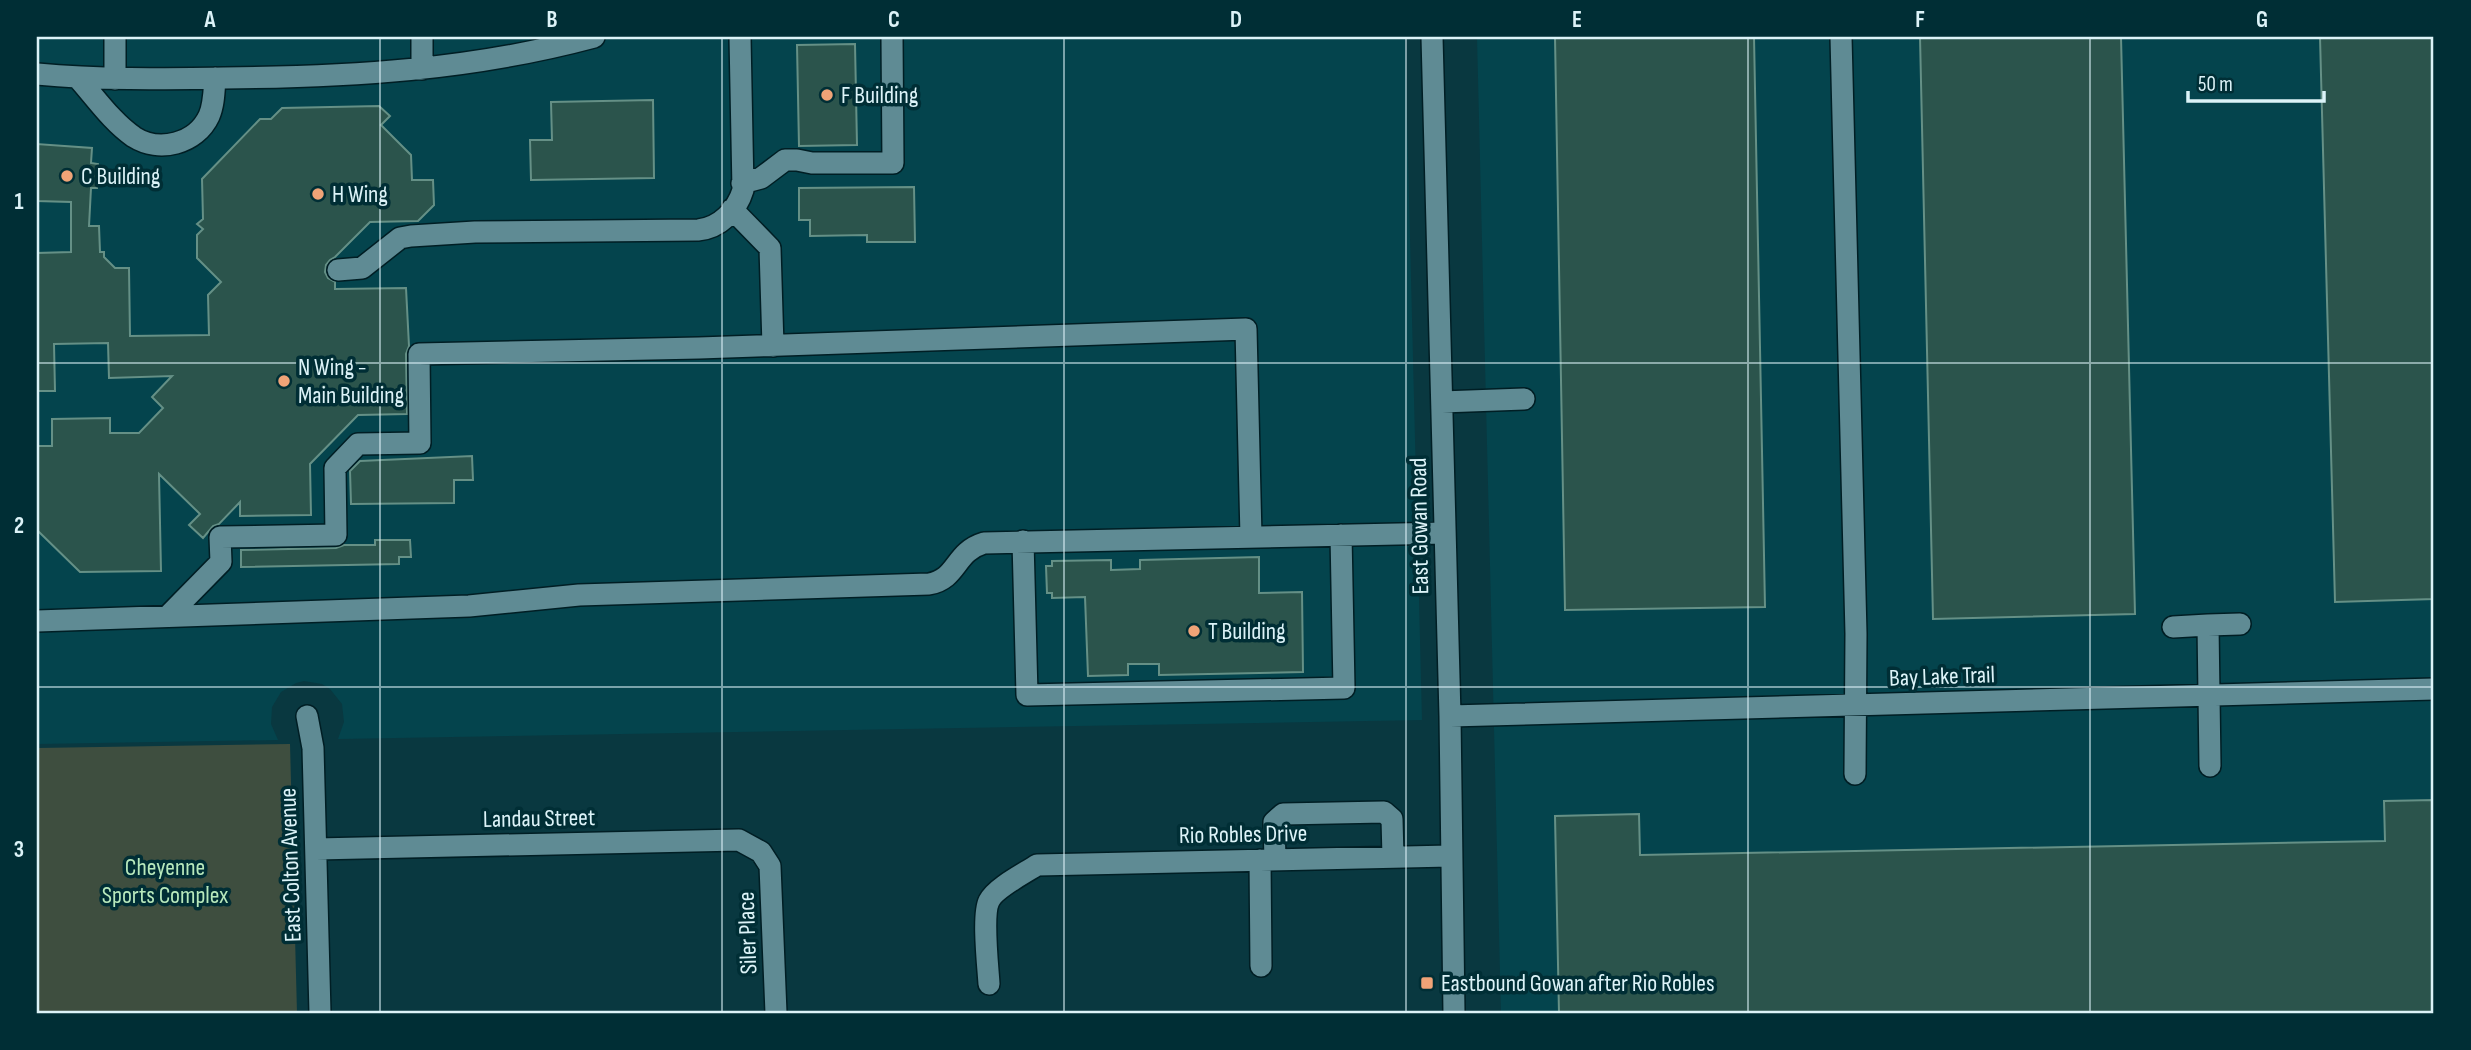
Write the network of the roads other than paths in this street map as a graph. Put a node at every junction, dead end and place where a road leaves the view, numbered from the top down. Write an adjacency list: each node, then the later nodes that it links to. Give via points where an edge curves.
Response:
1 (115, 37): 12 (street)
2 (422, 37): 8 (street)
3 (594, 37): 8 (street)
4 (740, 37): 13 (street)
5 (892, 37): 13 (street, via 893,163 791,159 756,181)
6 (1433, 37): 18 (street, East Gowan Road)
7 (1841, 37): 30 (street)
8 (422, 69): 11 (street, via 342,76)
9 (37, 74): 10 (street)
10 (77, 77): 11 (street, via 121,127 156,145 186,140 204,124 212,109); 12 (street)
11 (215, 78): 12 (street)
12 (116, 79)
13 (742, 183): 14 (street, via 741,197)
14 (732, 209): 15 (street, via 718,224 698,230 405,236 362,268); 16 (street, via 770,248)
15 (338, 270)
16 (773, 346): 21 (street, via 1246,329); 23 (street, via 419,354 420,443 358,444 335,468 336,535 220,537 221,562)
17 (1524, 399): 18 (street)
18 (1442, 402): 19 (street, East Gowan Road)
19 (1445, 533): 20 (street); 32 (street, East Gowan Road)
20 (1341, 535): 21 (street); 22 (street, via 1344,688 1027,695)
21 (1251, 537): 22 (street)
22 (1023, 541): 23 (street, via 974,546 948,576 929,584)
23 (168, 616): 24 (street)
24 (37, 621)
25 (2240, 624): 26 (street)
26 (2208, 625): 27 (street); 29 (street)
27 (2173, 626)
28 (2434, 689): 29 (street, Bay Lake Trail)
29 (2209, 695): 30 (street, Bay Lake Trail); 33 (street)
30 (1857, 705): 32 (street, Bay Lake Trail); 34 (street)
31 (307, 716): 35 (street, East Colton Avenue, via 313,748)
32 (1450, 716): 37 (street, East Gowan Road)
33 (2210, 766)
34 (1855, 774)
35 (316, 849): 36 (street, Landau Street, via 739,840); 42 (street, East Colton Avenue)
36 (761, 852): 43 (street, Siler Place, via 770,866)
37 (1450, 856): 38 (street, Rio Robles Drive); 44 (street, East Gowan Road)
38 (1393, 857): 39 (street, Rio Robles Drive); 39 (street, via 1392,819 1384,812 1283,814 1274,822)
39 (1267, 860): 40 (street); 41 (street, Rio Robles Drive, via 1037,865 989,901)
40 (1261, 966)
41 (989, 984)
42 (320, 1013)
43 (776, 1013)
44 (1454, 1013)

